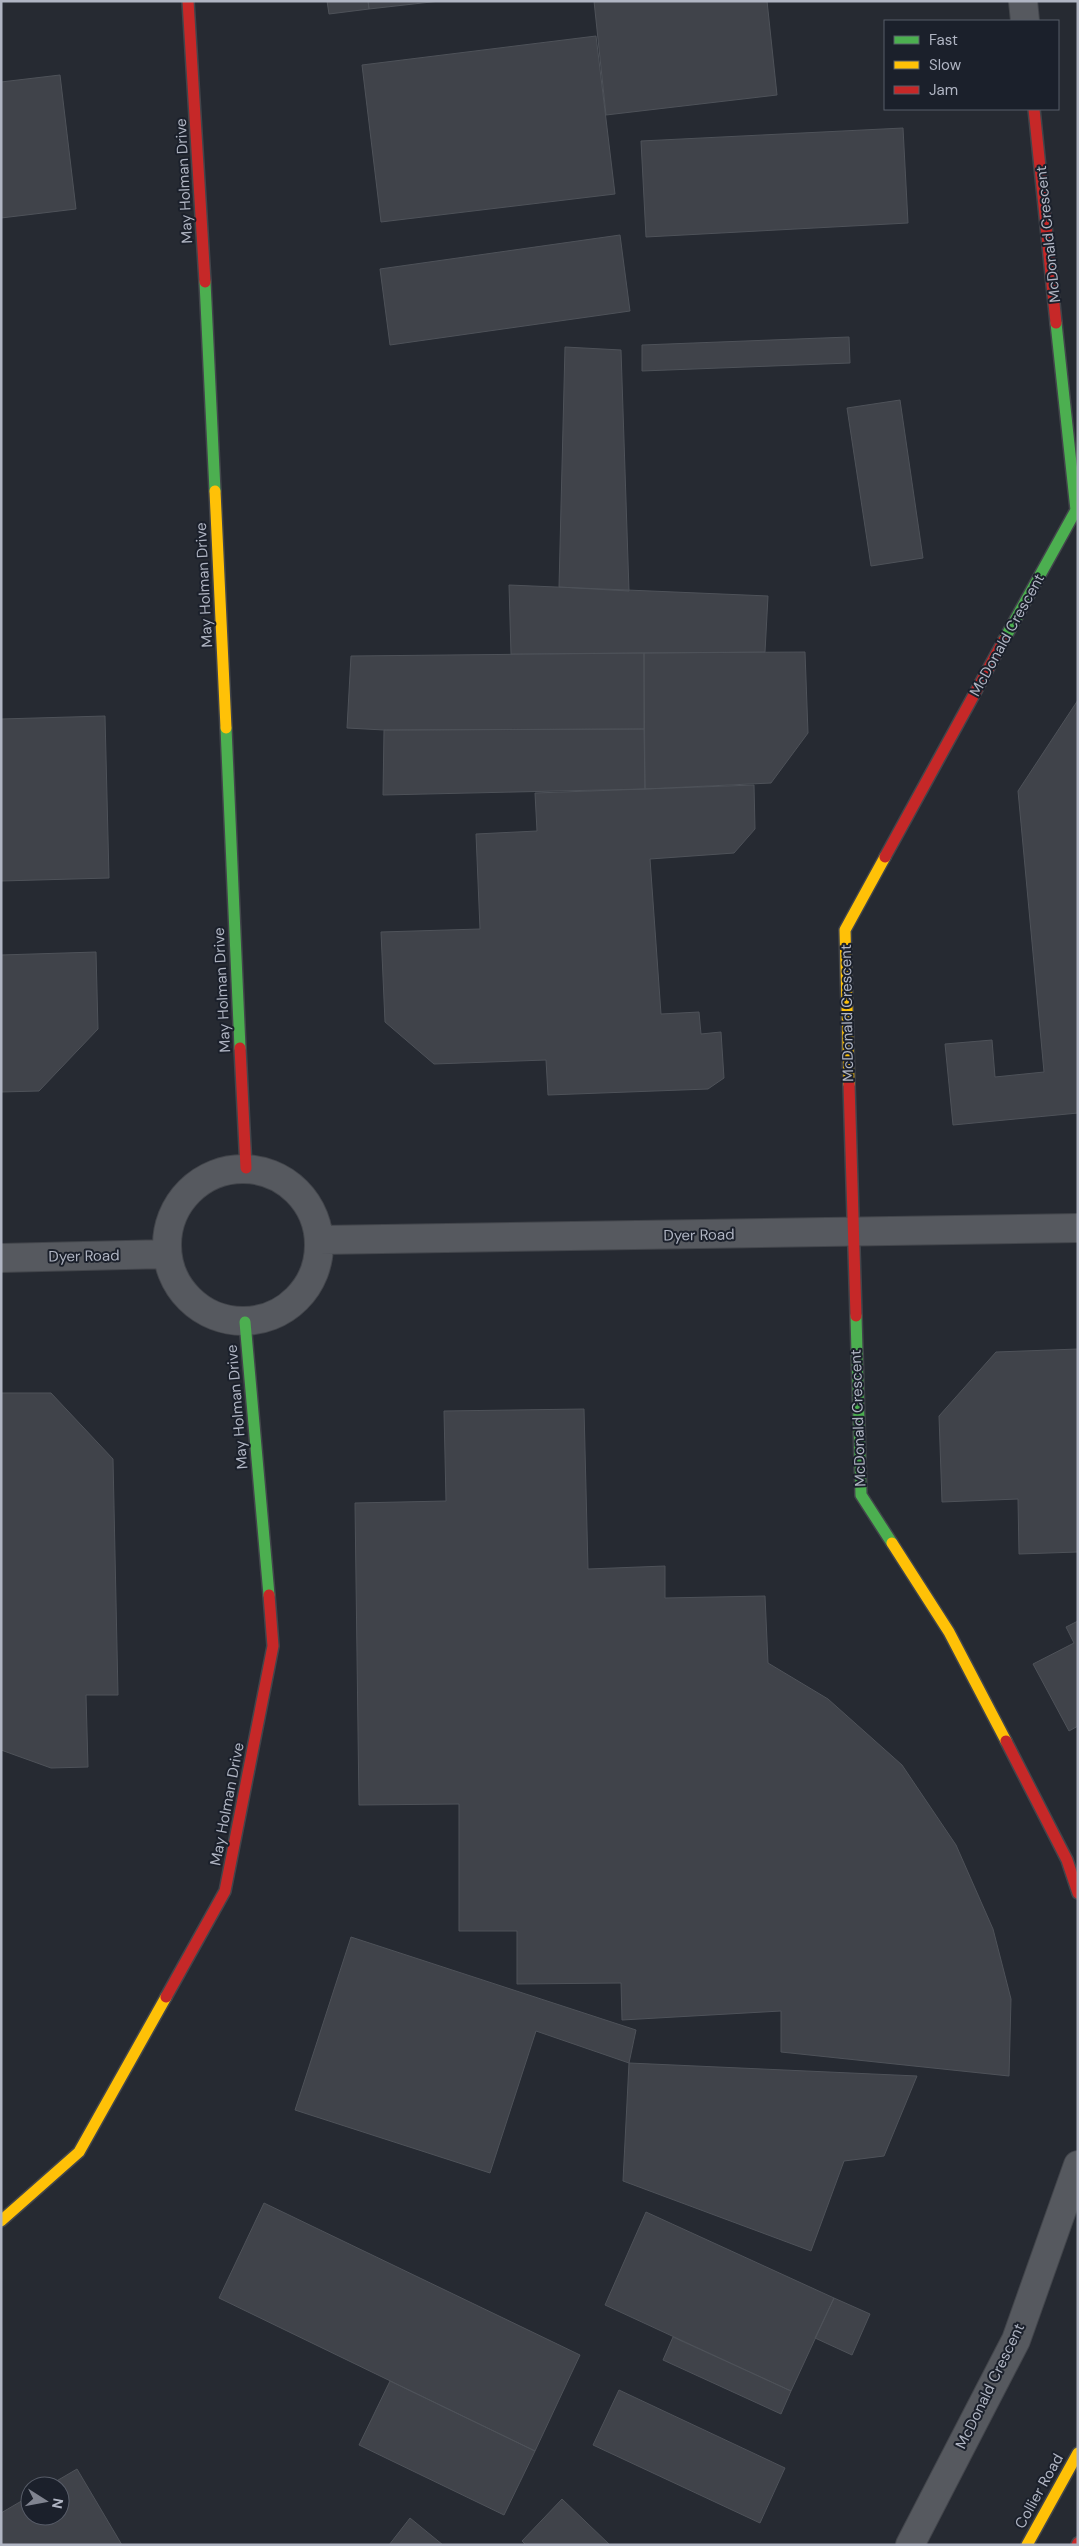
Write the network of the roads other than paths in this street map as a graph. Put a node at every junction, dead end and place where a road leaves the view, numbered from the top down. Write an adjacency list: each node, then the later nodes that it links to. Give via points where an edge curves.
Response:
1 (188, 1): 5 (street, May Holman Drive, via 202,216)
2 (1023, 1): 3 (street)
3 (1025, 20)
4 (1034, 110): 7 (street, McDonald Crescent, via 1076,510 845,930)
5 (246, 1168): 8 (street, via 273,1174 296,1190 312,1212); 9 (street, via 220,1172 196,1184 179,1203 168,1228)
6 (1078, 1228): 7 (street, Dyer Road)
7 (852, 1233): 8 (street, Dyer Road); 12 (street, McDonald Crescent, via 861,1495 949,1632 1066,1860)
8 (320, 1240): 11 (street, via 317,1264 307,1287 291,1305 269,1318)
9 (167, 1254): 10 (street, Dyer Road); 11 (street, via 175,1281 192,1303 217,1318)
10 (1, 1258)
11 (245, 1322): 14 (street, May Holman Drive, via 273,1646 225,1890 79,2152)
12 (1078, 1893)
13 (1078, 2165): 16 (street, McDonald Crescent, via 1016,2340)
14 (1, 2221)
15 (1078, 2452): 17 (street, Collier Road)
16 (910, 2545)
17 (1027, 2545)

